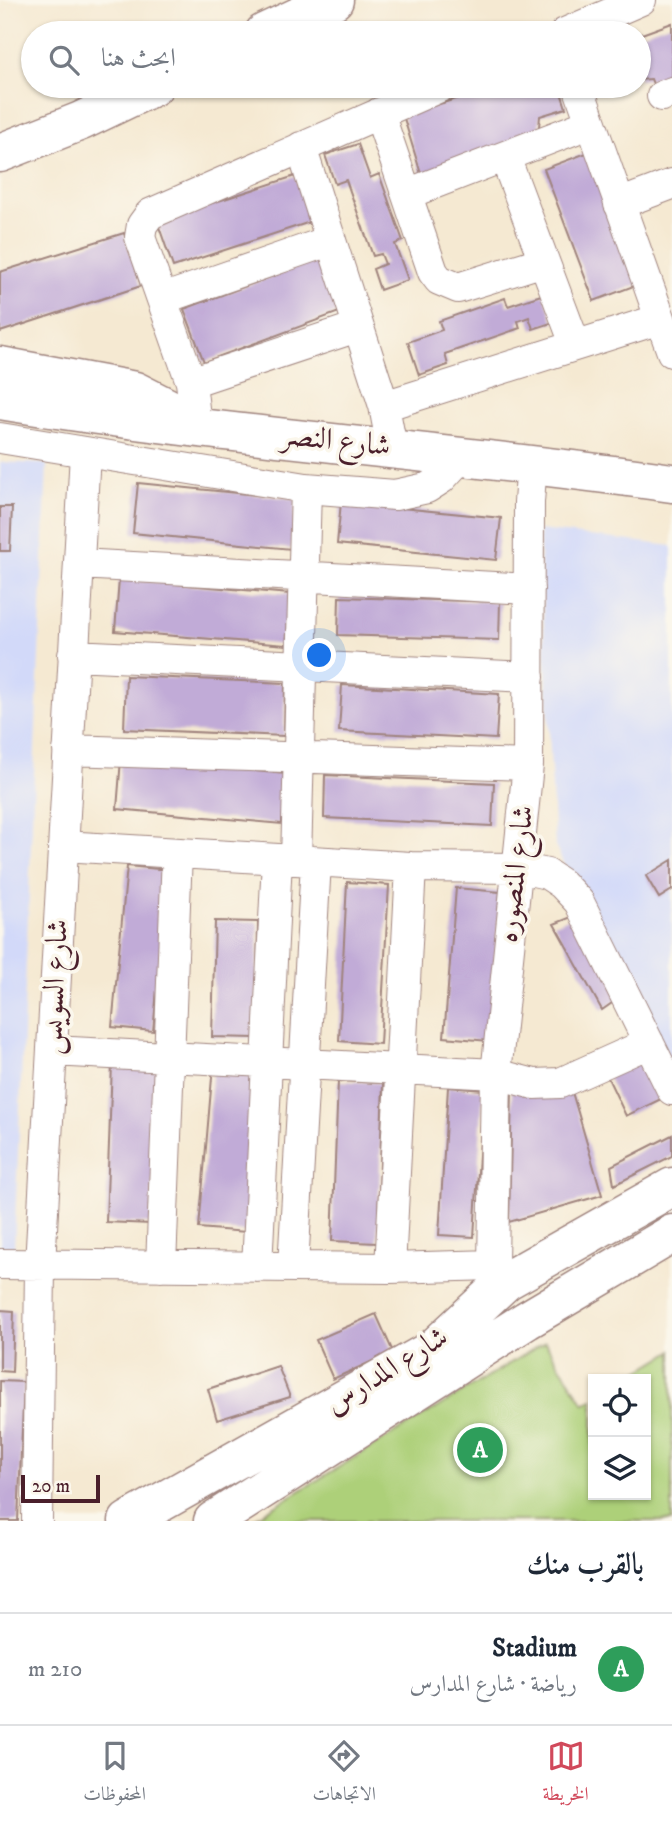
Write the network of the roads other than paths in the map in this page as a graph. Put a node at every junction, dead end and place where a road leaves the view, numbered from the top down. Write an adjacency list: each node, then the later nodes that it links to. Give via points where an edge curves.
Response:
1 (334, 0): 3 (street)
2 (641, 0): 4 (street)
3 (289, 21)
4 (593, 21)
5 (129, 98): 11 (street)
6 (414, 98): 8 (street)
7 (582, 98): 9 (street)
8 (379, 113): 10 (street); 14 (street)
9 (591, 123): 12 (street); 15 (street)
10 (301, 146): 16 (street); 18 (street, via 150,214 139,237)
11 (0, 153)
12 (505, 157): 14 (street); 17 (street)
13 (672, 184): 15 (street)
14 (407, 194): 17 (street, via 433,272 448,285 468,286)
15 (619, 204): 19 (street)
16 (329, 241): 18 (street); 20 (street)
17 (544, 261): 21 (street)
18 (162, 299): 24 (street)
19 (660, 319): 21 (street); 22 (street)
20 (357, 327): 24 (street); 26 (street)
21 (575, 344): 26 (street)
22 (672, 352)
23 (0, 366): 27 (street, via 135,391)
24 (191, 382): 27 (street)
25 (0, 400): 27 (street, شارع النصر)
26 (384, 406): 29 (street)
27 (196, 426): 29 (street, شارع النصر)
28 (0, 438): 30 (street)
29 (392, 448): 31 (street, شارع النصر)
30 (85, 453): 34 (street); 35 (street, شارع السويس)
31 (463, 455): 32 (street, شارع النصر); 34 (street, via 441,480 411,493)
32 (532, 463): 33 (street, شارع النصر); 37 (street, شارع المنصوره)
33 (672, 483)
34 (306, 488): 36 (street)
35 (79, 564): 36 (street); 38 (street, شارع السويس)
36 (304, 577): 37 (street); 39 (street)
37 (529, 589): 40 (street, شارع المنصوره)
38 (74, 655): 39 (street); 41 (street, شارع السويس)
39 (302, 666): 40 (street); 42 (street)
40 (528, 677): 43 (street, شارع المنصوره)
41 (68, 750): 42 (street); 44 (street, شارع السويس)
42 (299, 758): 43 (street); 46 (street)
43 (528, 765): 48 (street, شارع المنصوره)
44 (63, 846): 45 (street); 50 (street, شارع السويس)
45 (177, 853): 46 (street); 51 (street)
46 (296, 860): 47 (street); 52 (street); 53 (street)
47 (411, 867): 48 (street); 54 (street)
48 (520, 868): 49 (street, via 547,874 579,902); 55 (street, شارع المنصوره)
49 (649, 1043): 55 (street, via 560,1083 534,1084); 56 (street)
50 (52, 1051): 51 (street); 60 (street, شارع السويس)
51 (169, 1057): 52 (street); 61 (street)
52 (267, 1062): 53 (street); 62 (street)
53 (305, 1064): 54 (street); 63 (street)
54 (400, 1069): 55 (street); 64 (street)
55 (496, 1074): 65 (street, شارع المنصوره)
56 (672, 1090)
57 (672, 1187): 65 (street, شارع المدارس)
58 (672, 1234): 66 (street, شارع المدارس)
59 (0, 1264): 60 (street)
60 (40, 1265): 61 (street); 67 (street, شارع السويس)
61 (161, 1266): 62 (street)
62 (257, 1266): 63 (street)
63 (293, 1267): 64 (street)
64 (390, 1268): 65 (street)
65 (500, 1273): 66 (street); 68 (street, شارع المدارس, via 433,1349)
66 (527, 1320): 69 (street, شارع المدارس)
67 (37, 1521)
68 (128, 1521)
69 (213, 1521)

